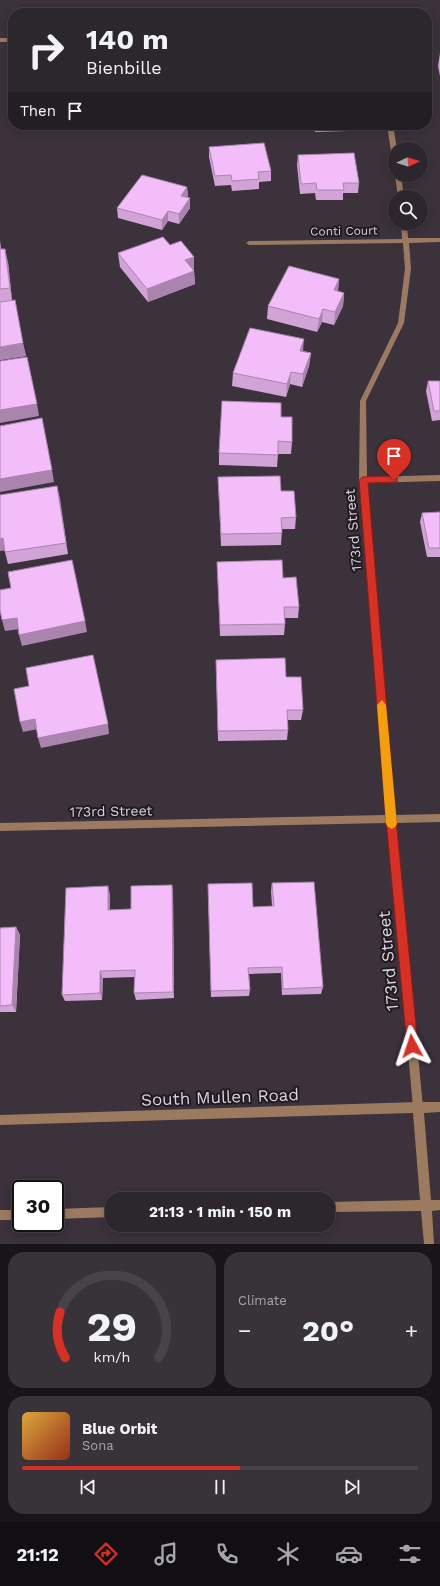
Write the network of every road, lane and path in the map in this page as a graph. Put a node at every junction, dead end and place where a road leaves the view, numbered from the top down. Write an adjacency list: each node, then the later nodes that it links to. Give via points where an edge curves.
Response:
1 (391, 130): 2 (street)
2 (393, 142)
3 (405, 230): 4 (street, 173rd Street)
4 (406, 240): 5 (street, Conti Court); 6 (street, Conti Court); 8 (street, 173rd Street, via 408,269 401,323 363,401)
5 (440, 240)
6 (249, 243)
7 (440, 478): 8 (street)
8 (363, 480): 10 (street, 173rd Street)
9 (440, 818): 10 (street)
10 (391, 819): 11 (street, 173rd Street); 13 (street, 173rd Street)
11 (0, 827)
12 (440, 1106): 13 (street, South Mullen Road)
13 (418, 1107): 14 (street, South Mullen Road); 16 (street, 173rd Street)
14 (0, 1120)
15 (440, 1204): 16 (street)
16 (425, 1205): 17 (street); 22 (street, 173rd Street)
17 (335, 1207)
18 (105, 1212): 19 (street)
19 (64, 1214)
20 (0, 1215): 21 (street)
21 (12, 1215)
22 (429, 1244)

